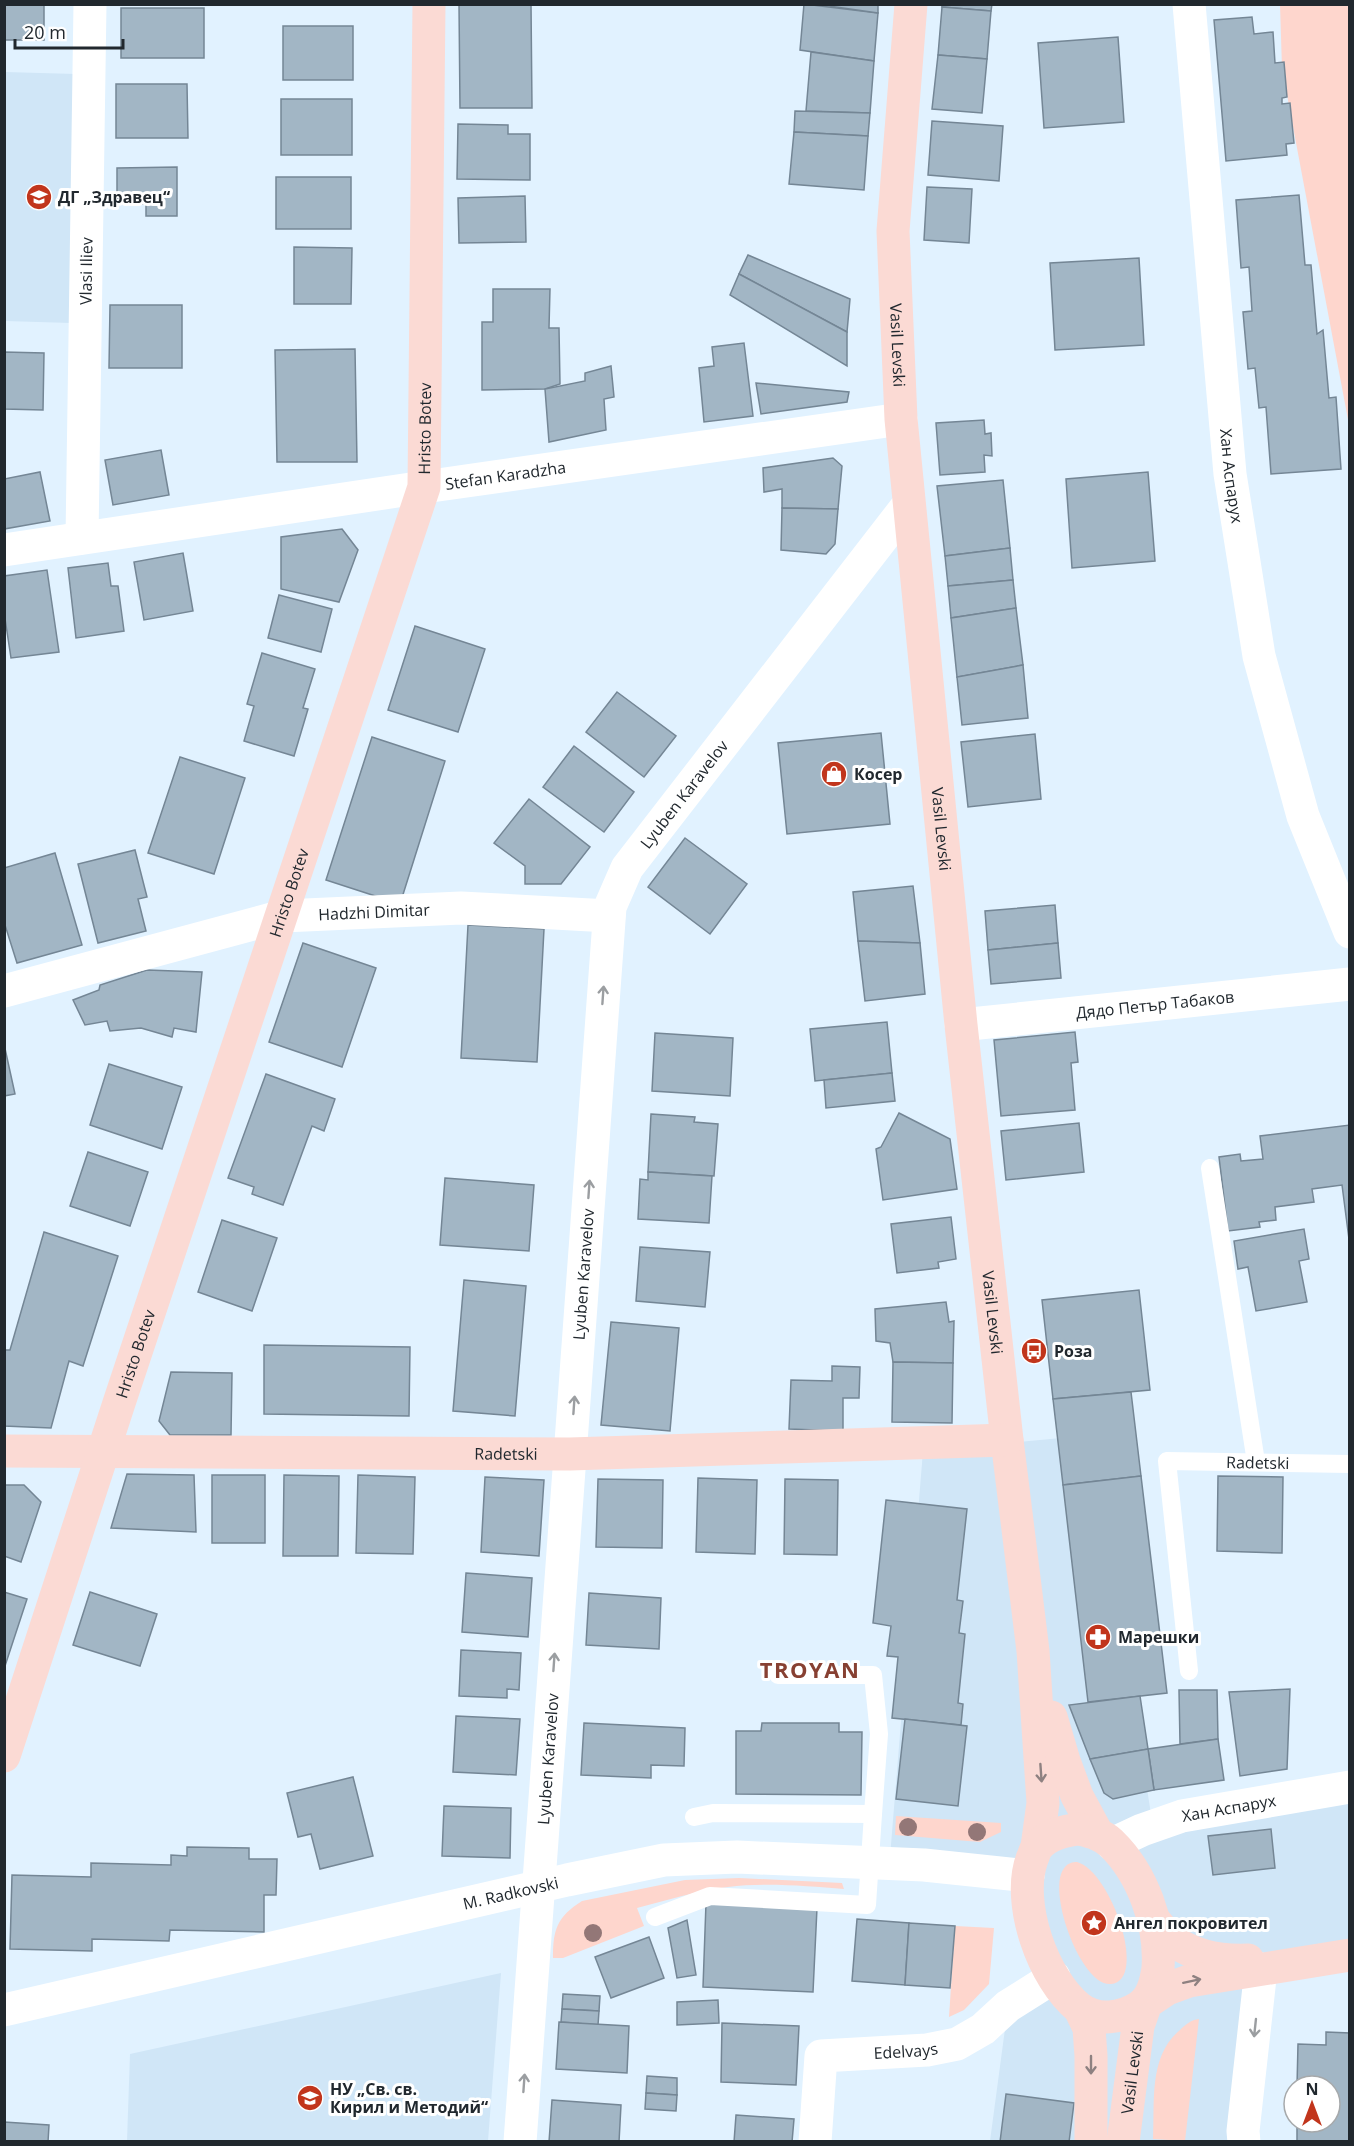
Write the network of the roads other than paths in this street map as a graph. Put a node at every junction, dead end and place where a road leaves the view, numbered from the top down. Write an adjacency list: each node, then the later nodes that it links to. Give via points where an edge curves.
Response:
1 (90, 4): 8 (street, Vlasi Iliev)
2 (429, 4): 6 (street, Hristo Botev)
3 (911, 4): 5 (street, Vasil Levski, via 893,231)
4 (1189, 4): 12 (street, Хан Аспарух, via 1230,474 1259,656 1303,816)
5 (901, 419): 6 (street, Stefan Karadzha); 7 (street, Vasil Levski)
6 (424, 488): 8 (street, Stefan Karadzha); 10 (street, Hristo Botev)
7 (908, 505): 11 (street, Lyuben Karavelov, via 627,868); 15 (street, Vasil Levski)
8 (82, 538): 9 (street, Stefan Karadzha)
9 (4, 550)
10 (283, 916): 11 (street, Hadzhi Dimitar, via 461,908); 14 (street, Hadzhi Dimitar); 19 (street, Hristo Botev)
11 (609, 916): 20 (street, Lyuben Karavelov, one-way to 11)
12 (1350, 932)
13 (1350, 984): 15 (street, Дядо Петър Табаков)
14 (4, 991)
15 (962, 1024): 17 (street, Vasil Levski)
16 (1210, 1168): 21 (lane)
17 (1007, 1440): 20 (street, Radetski); 23 (street, Vasil Levski)
18 (4, 1451): 19 (street, Radetski)
19 (103, 1452): 20 (street, Radetski); 26 (street, Hristo Botev)
20 (570, 1455): 33 (street, Lyuben Karavelov, one-way to 20)
21 (1256, 1462): 22 (lane, Radetski); 24 (lane, Radetski, via 1167,1461)
22 (1350, 1464)
23 (1033, 1652): 30 (street, Vasil Levski, via 1077,1796); 31 (street, Vasil Levski, one-way to 31, via 1043,1803)
24 (1189, 1671)
25 (778, 1676): 28 (lane, via 873,1676 879,1734)
26 (4, 1756)
27 (1350, 1787): 30 (street, Хан Аспарух, via 1182,1816)
28 (873, 1814): 29 (lane, via 713,1813); 32 (lane)
29 (694, 1817)
30 (1105, 1838): 31 (street, via 1078,1829 1058,1832); 35 (street, via 1128,1864)
31 (1032, 1861): 32 (street, M. Radkovski); 38 (street, via 1027,1897 1031,1922)
32 (871, 1863): 33 (street, M. Radkovski, via 737,1857 664,1860); 34 (lane, via 867,1905 710,1896)
33 (537, 1888): 41 (street, M. Radkovski); 42 (street, Lyuben Karavelov, one-way to 33)
34 (656, 1917)
35 (1153, 1919): 36 (street, via 1187,1950 1209,1957); 39 (street, via 1159,1956 1156,1983)
36 (1339, 1957): 37 (street)
37 (1261, 1970): 39 (street, one-way to 37, via 1189,1981); 46 (street, one-way to 46)
38 (1054, 1977): 40 (street); 43 (street, Edelvays, via 957,2044 927,2050 820,2056)
39 (1146, 2003): 40 (street, via 1126,2015 1103,2018); 45 (street, Vasil Levski, via 1138,2026)
40 (1080, 2009): 44 (street, one-way to 44, via 1089,2028)
41 (4, 2010)
42 (520, 2142)
43 (815, 2142)
44 (1091, 2142)
45 (1123, 2142)
46 (1244, 2142)

